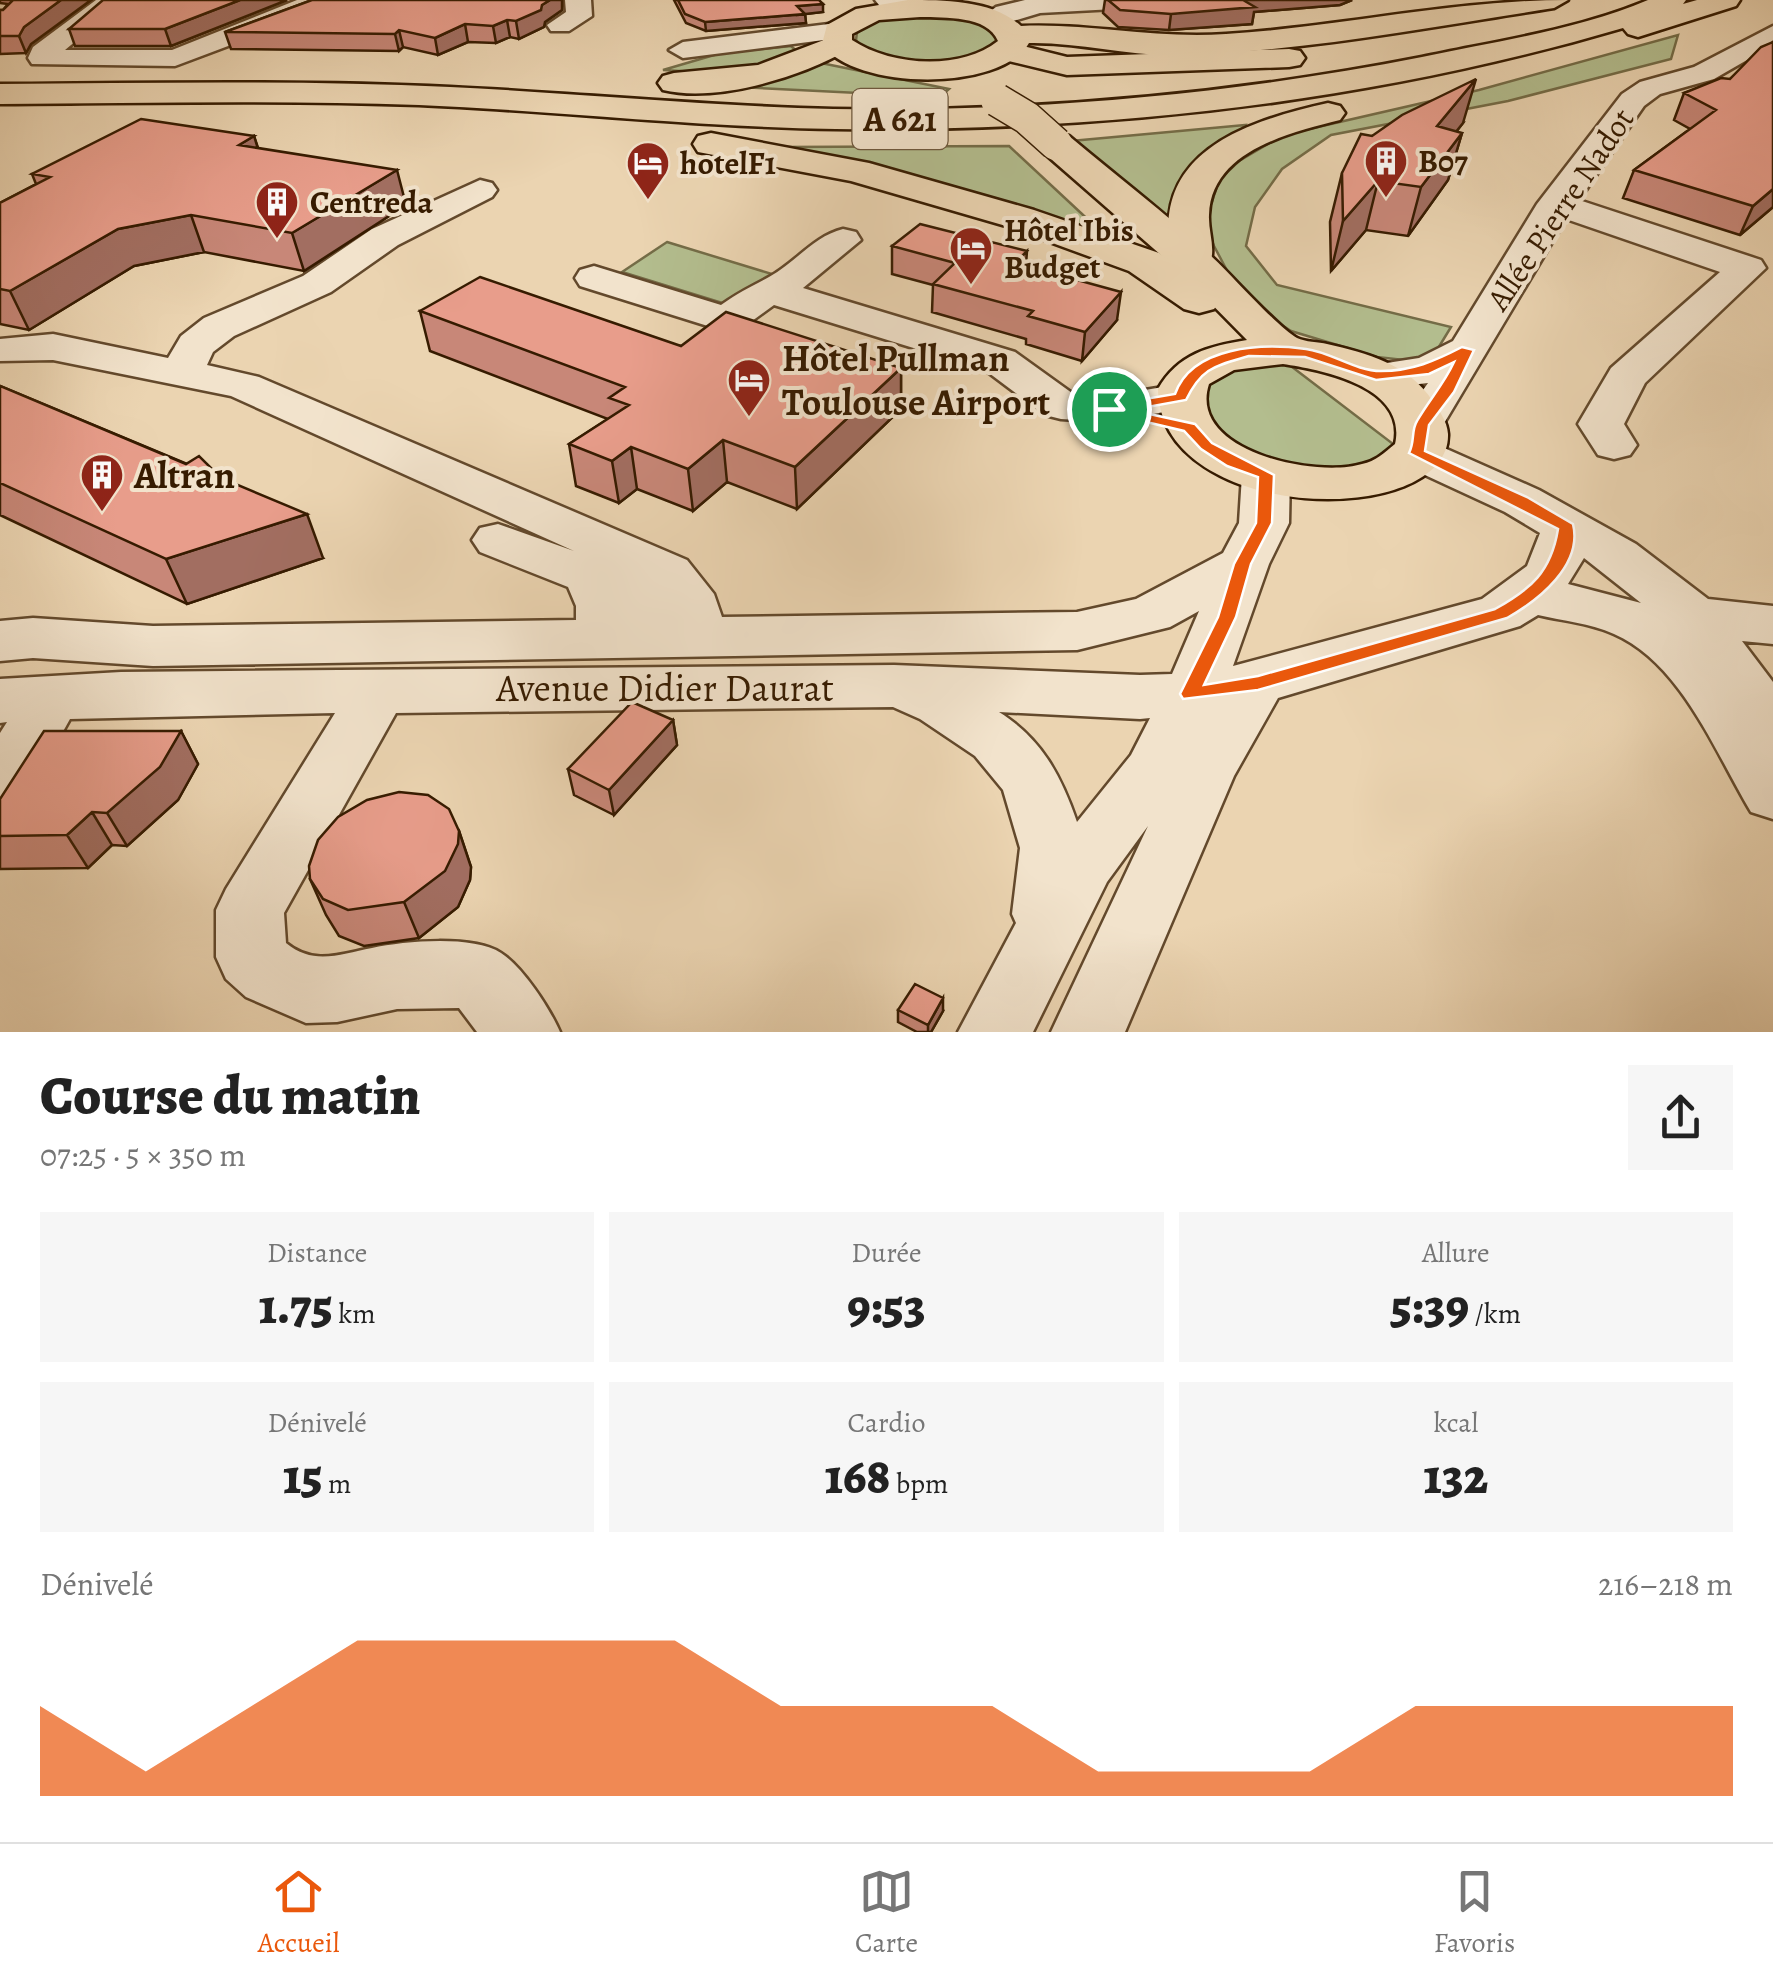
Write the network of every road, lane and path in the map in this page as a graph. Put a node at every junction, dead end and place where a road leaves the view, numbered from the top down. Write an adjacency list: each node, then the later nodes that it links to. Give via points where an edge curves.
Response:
1 (112, 0): 2 (street, via 42,58 176,58 307,8)
2 (310, 0)
3 (578, 0): 11 (street, via 579,16)
4 (1132, 0): 10 (street)
5 (1554, 0): 14 (main road, via 1220,44 1142,46)
6 (1652, 0): 16 (main road, via 1487,35 1268,60 1067,66)
7 (1672, 0): 19 (main road, A 621, via 1597,24 1353,80 1212,102 1046,116 845,119 418,95)
8 (1726, 0): 15 (main road, A 621)
9 (873, 5): 13 (main road); 16 (main road, via 947,9)
10 (1038, 7): 14 (street); 16 (street, via 1002,12)
11 (560, 25)
12 (1773, 34): 25 (street, Allée Pierre Nadot, via 1704,73 1640,94)
13 (837, 37): 17 (street); 18 (main road, via 848,54); 19 (main road, via 811,60 710,82)
14 (1068, 38): 16 (main road)
15 (1606, 38): 23 (main road, A 621, via 1282,108 1060,130 836,134); 28 (main road, via 1261,132 1229,150 1193,190 1188,214)
16 (998, 42): 18 (main road); 21 (main road, via 973,72)
17 (683, 50)
18 (914, 68): 21 (main road, via 952,79)
19 (116, 92): 20 (main road, A 621)
20 (0, 94)
21 (990, 101): 28 (main road)
22 (0, 109): 23 (main road, A 621, via 320,104)
23 (542, 118): 28 (main road, via 566,130 738,148 874,176)
24 (480, 190): 33 (street, via 385,237 316,284 219,327 196,346)
25 (1556, 204): 32 (street, Allée Pierre Nadot); 37 (street, via 1622,225 1662,270 1716,294 1626,377 1602,424)
26 (843, 240): 29 (street)
27 (594, 278): 29 (street, via 726,320)
28 (1196, 280): 31 (main road); 35 (main road, via 1218,328)
29 (774, 292): 35 (street, via 1000,361 1062,406 1109,409)
30 (8, 350): 33 (street, via 53,348)
31 (1282, 350): 34 (main road, via 1332,358); 35 (main road, via 1248,352)
32 (1467, 350): 34 (street, Allée Pierre Nadot, via 1429,370); 36 (street, Allée Pierre Nadot)
33 (181, 373): 46 (street, via 244,386 668,572 695,608)
34 (1376, 376): 36 (main road, via 1414,408)
35 (1192, 396): 38 (main road, via 1207,446)
36 (1419, 439): 38 (main road, via 1400,468 1374,479 1303,483); 39 (street)
37 (1614, 445)
38 (1266, 475): 41 (street, via 1264,523)
39 (1567, 527): 43 (street, via 1562,556); 44 (street, via 1618,556)
40 (498, 540): 42 (street)
41 (1243, 564): 46 (street, Avenue Didier Daurat, via 1151,614 1077,631); 52 (street, via 1227,617)
42 (587, 574): 46 (street, via 636,589); 47 (street, via 606,603 607,620)
43 (1533, 596): 49 (street, Avenue Didier Daurat, via 1446,632); 56 (street, via 1614,613 1658,634 1686,661)
44 (1694, 617): 45 (street); 54 (street)
45 (1773, 626)
46 (673, 639): 47 (street, Avenue Didier Daurat)
47 (596, 640): 48 (street, Avenue Didier Daurat)
48 (0, 642)
49 (1258, 683): 52 (street, Avenue Didier Daurat); 60 (street, via 1205,772)
50 (894, 686): 51 (street, Avenue Didier Daurat); 52 (street, Avenue Didier Daurat); 57 (street, via 969,721 1031,780 1053,848)
51 (378, 690): 53 (street, Avenue Didier Daurat); 58 (street, via 250,910 251,957 276,982 329,993 397,976 477,976)
52 (1190, 694): 57 (street, via 1154,771 1083,862)
53 (26, 701): 55 (street)
54 (1773, 726)
55 (0, 787)
56 (1773, 794)
57 (1044, 939): 59 (street)
58 (523, 1032)
59 (995, 1032)
60 (1088, 1032)

